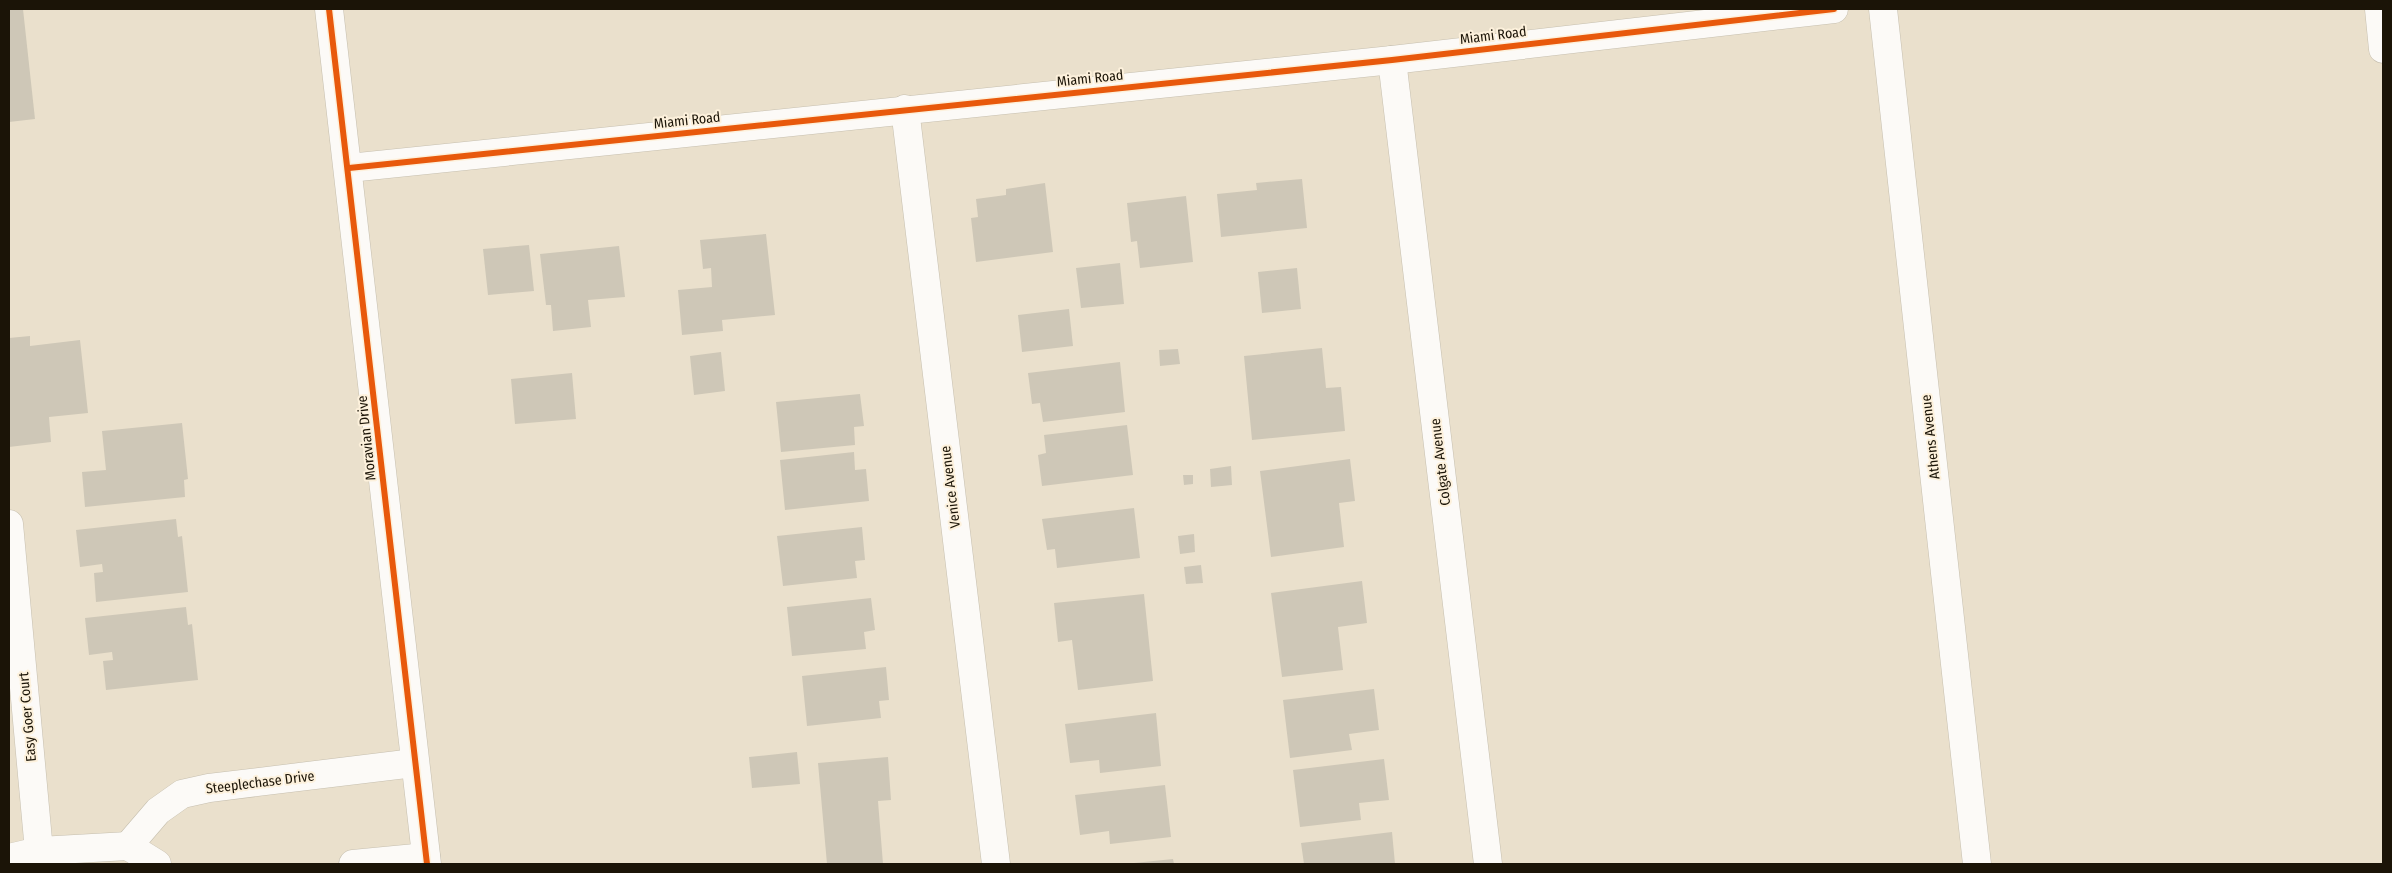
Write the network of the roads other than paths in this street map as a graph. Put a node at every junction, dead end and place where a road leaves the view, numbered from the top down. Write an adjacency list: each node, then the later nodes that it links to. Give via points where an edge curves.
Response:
1 (329, 9): 8 (street, Moravian Drive)
2 (1834, 9): 6 (street, Miami Road)
3 (1883, 9): 19 (street, Athens Avenue)
4 (2379, 9): 5 (street)
5 (2383, 49)
6 (1392, 60): 7 (street, Miami Road); 18 (street, Colgate Avenue)
7 (905, 109): 8 (street, Miami Road); 17 (street, Venice Avenue)
8 (348, 168): 10 (street, Moravian Drive)
9 (9, 524): 12 (street, Easy Goer Court)
10 (414, 763): 11 (street, Steeplechase Drive, via 182,794 158,811); 14 (street, Moravian Drive)
11 (128, 846): 12 (street); 15 (street)
12 (39, 851): 13 (street)
13 (9, 858)
14 (426, 861): 16 (street)
15 (157, 864)
16 (353, 864)
17 (996, 864)
18 (1488, 864)
19 (1977, 864)

